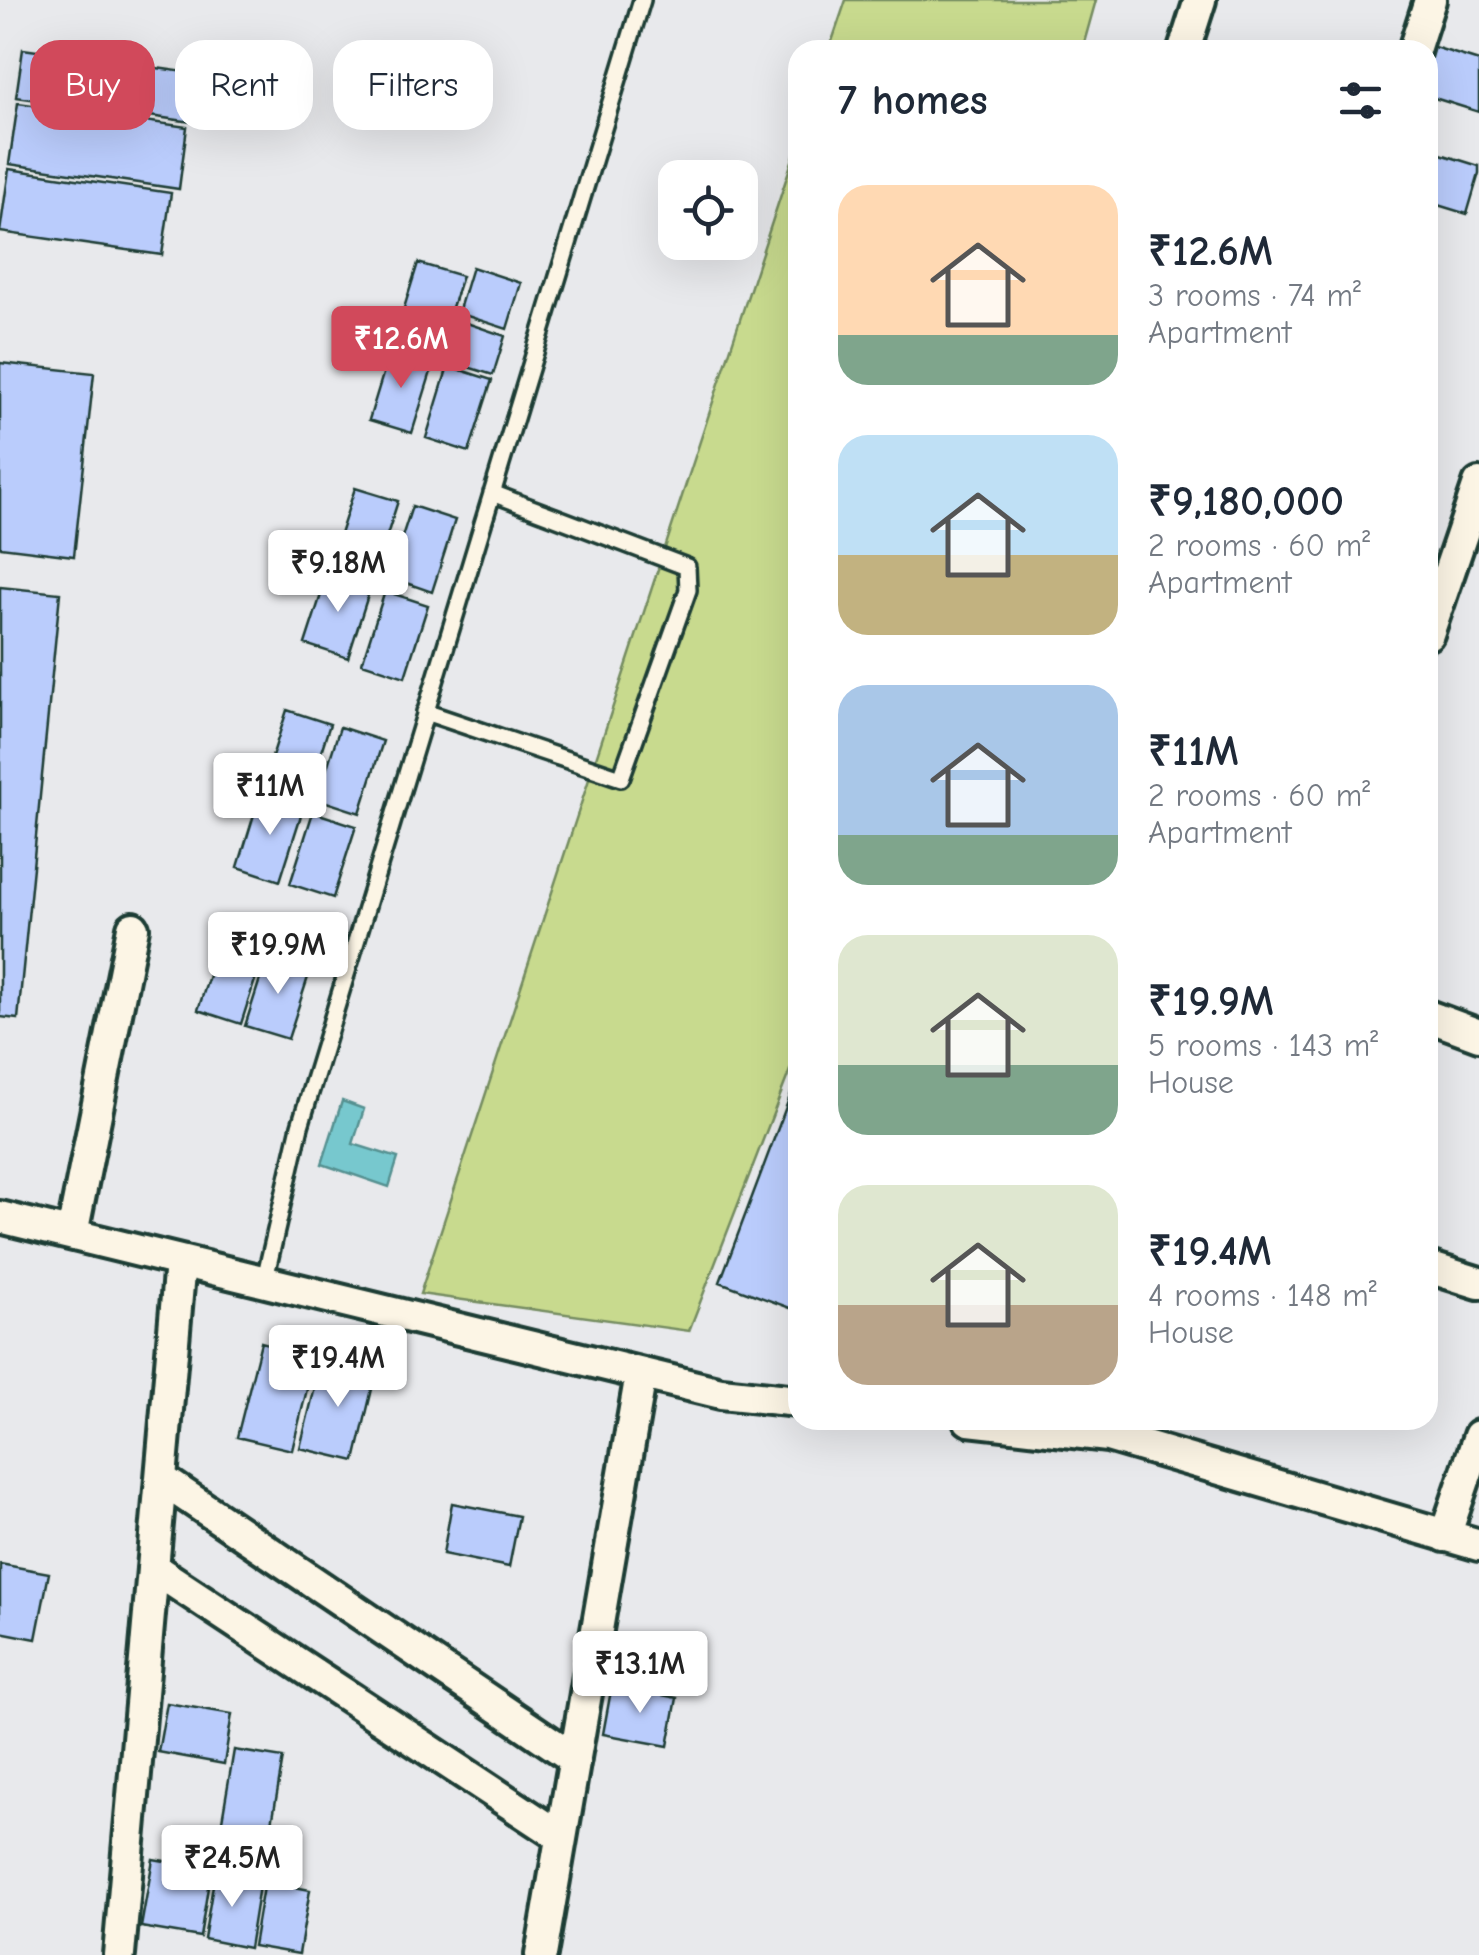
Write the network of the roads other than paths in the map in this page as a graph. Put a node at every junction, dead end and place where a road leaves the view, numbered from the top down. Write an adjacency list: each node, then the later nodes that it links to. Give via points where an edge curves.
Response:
1 (642, 0): 7 (lane)
2 (1200, 0): 4 (street)
3 (1430, 0): 5 (street)
4 (1187, 40)
5 (1417, 40)
6 (1479, 484): 8 (street)
7 (492, 493): 9 (lane); 9 (lane, via 687,566 688,590 620,778)
8 (1438, 605)
9 (426, 712): 17 (lane, via 300,1126)
10 (133, 928): 14 (street)
11 (1438, 1020): 12 (street)
12 (1479, 1035)
13 (0, 1218): 14 (street)
14 (72, 1234): 15 (street)
15 (180, 1262): 17 (street); 23 (street)
16 (1438, 1271): 18 (street)
17 (264, 1283): 19 (street)
18 (1479, 1283)
19 (641, 1374): 20 (street); 27 (street)
20 (788, 1400)
21 (1117, 1430): 24 (street)
22 (1479, 1436): 24 (street)
23 (161, 1479): 26 (street); 27 (street)
24 (1445, 1536): 25 (street)
25 (1479, 1545)
26 (154, 1568): 28 (street); 29 (street)
27 (575, 1759): 28 (street)
28 (561, 1837): 30 (street)
29 (119, 1955)
30 (541, 1955)

